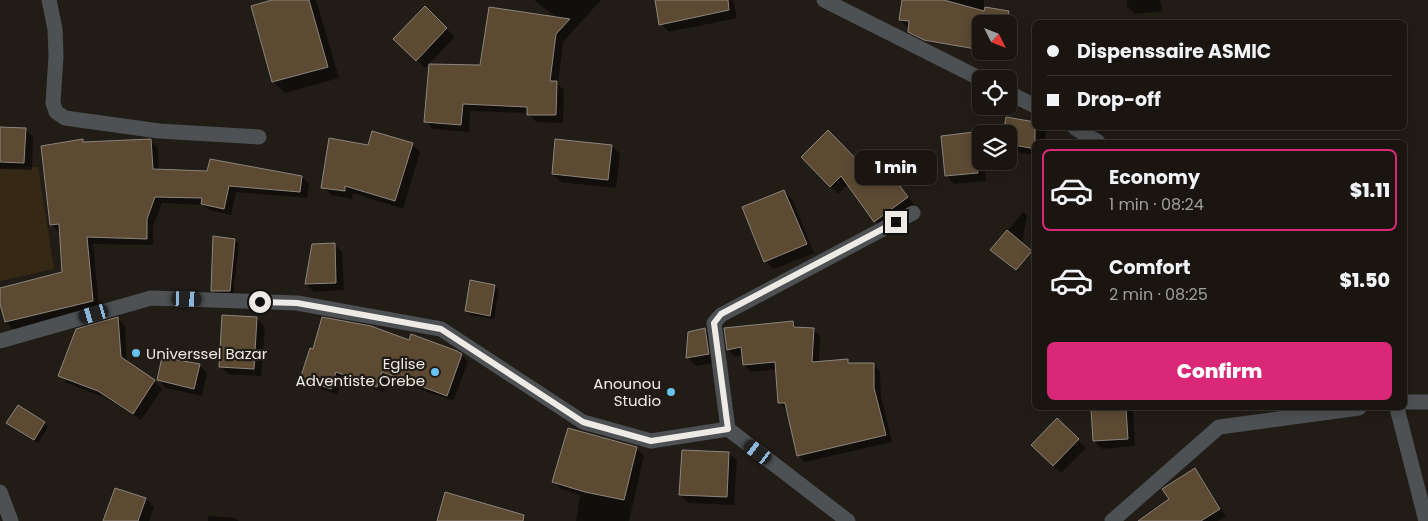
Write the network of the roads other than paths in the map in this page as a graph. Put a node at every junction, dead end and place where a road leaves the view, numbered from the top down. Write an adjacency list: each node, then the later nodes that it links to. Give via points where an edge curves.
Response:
1 (48, 0): 7 (street, via 56,56 52,104 56,112 65,118 159,131)
2 (824, 0): 3 (street)
3 (972, 74)
4 (1017, 97): 5 (street)
5 (1032, 104)
6 (1078, 130): 8 (street)
7 (259, 137)
8 (1095, 140)
9 (913, 212): 15 (street, via 721,314 714,323)
10 (0, 341): 15 (street, via 151,298 297,303 441,329 583,422 651,441)
11 (1407, 402): 12 (street)
12 (1428, 402)
13 (1344, 410): 19 (street, via 1219,427)
14 (1398, 410): 20 (street)
15 (728, 429): 18 (street)
16 (0, 492): 17 (street)
17 (11, 521)
18 (848, 521)
19 (1112, 521)
20 (1426, 521)

